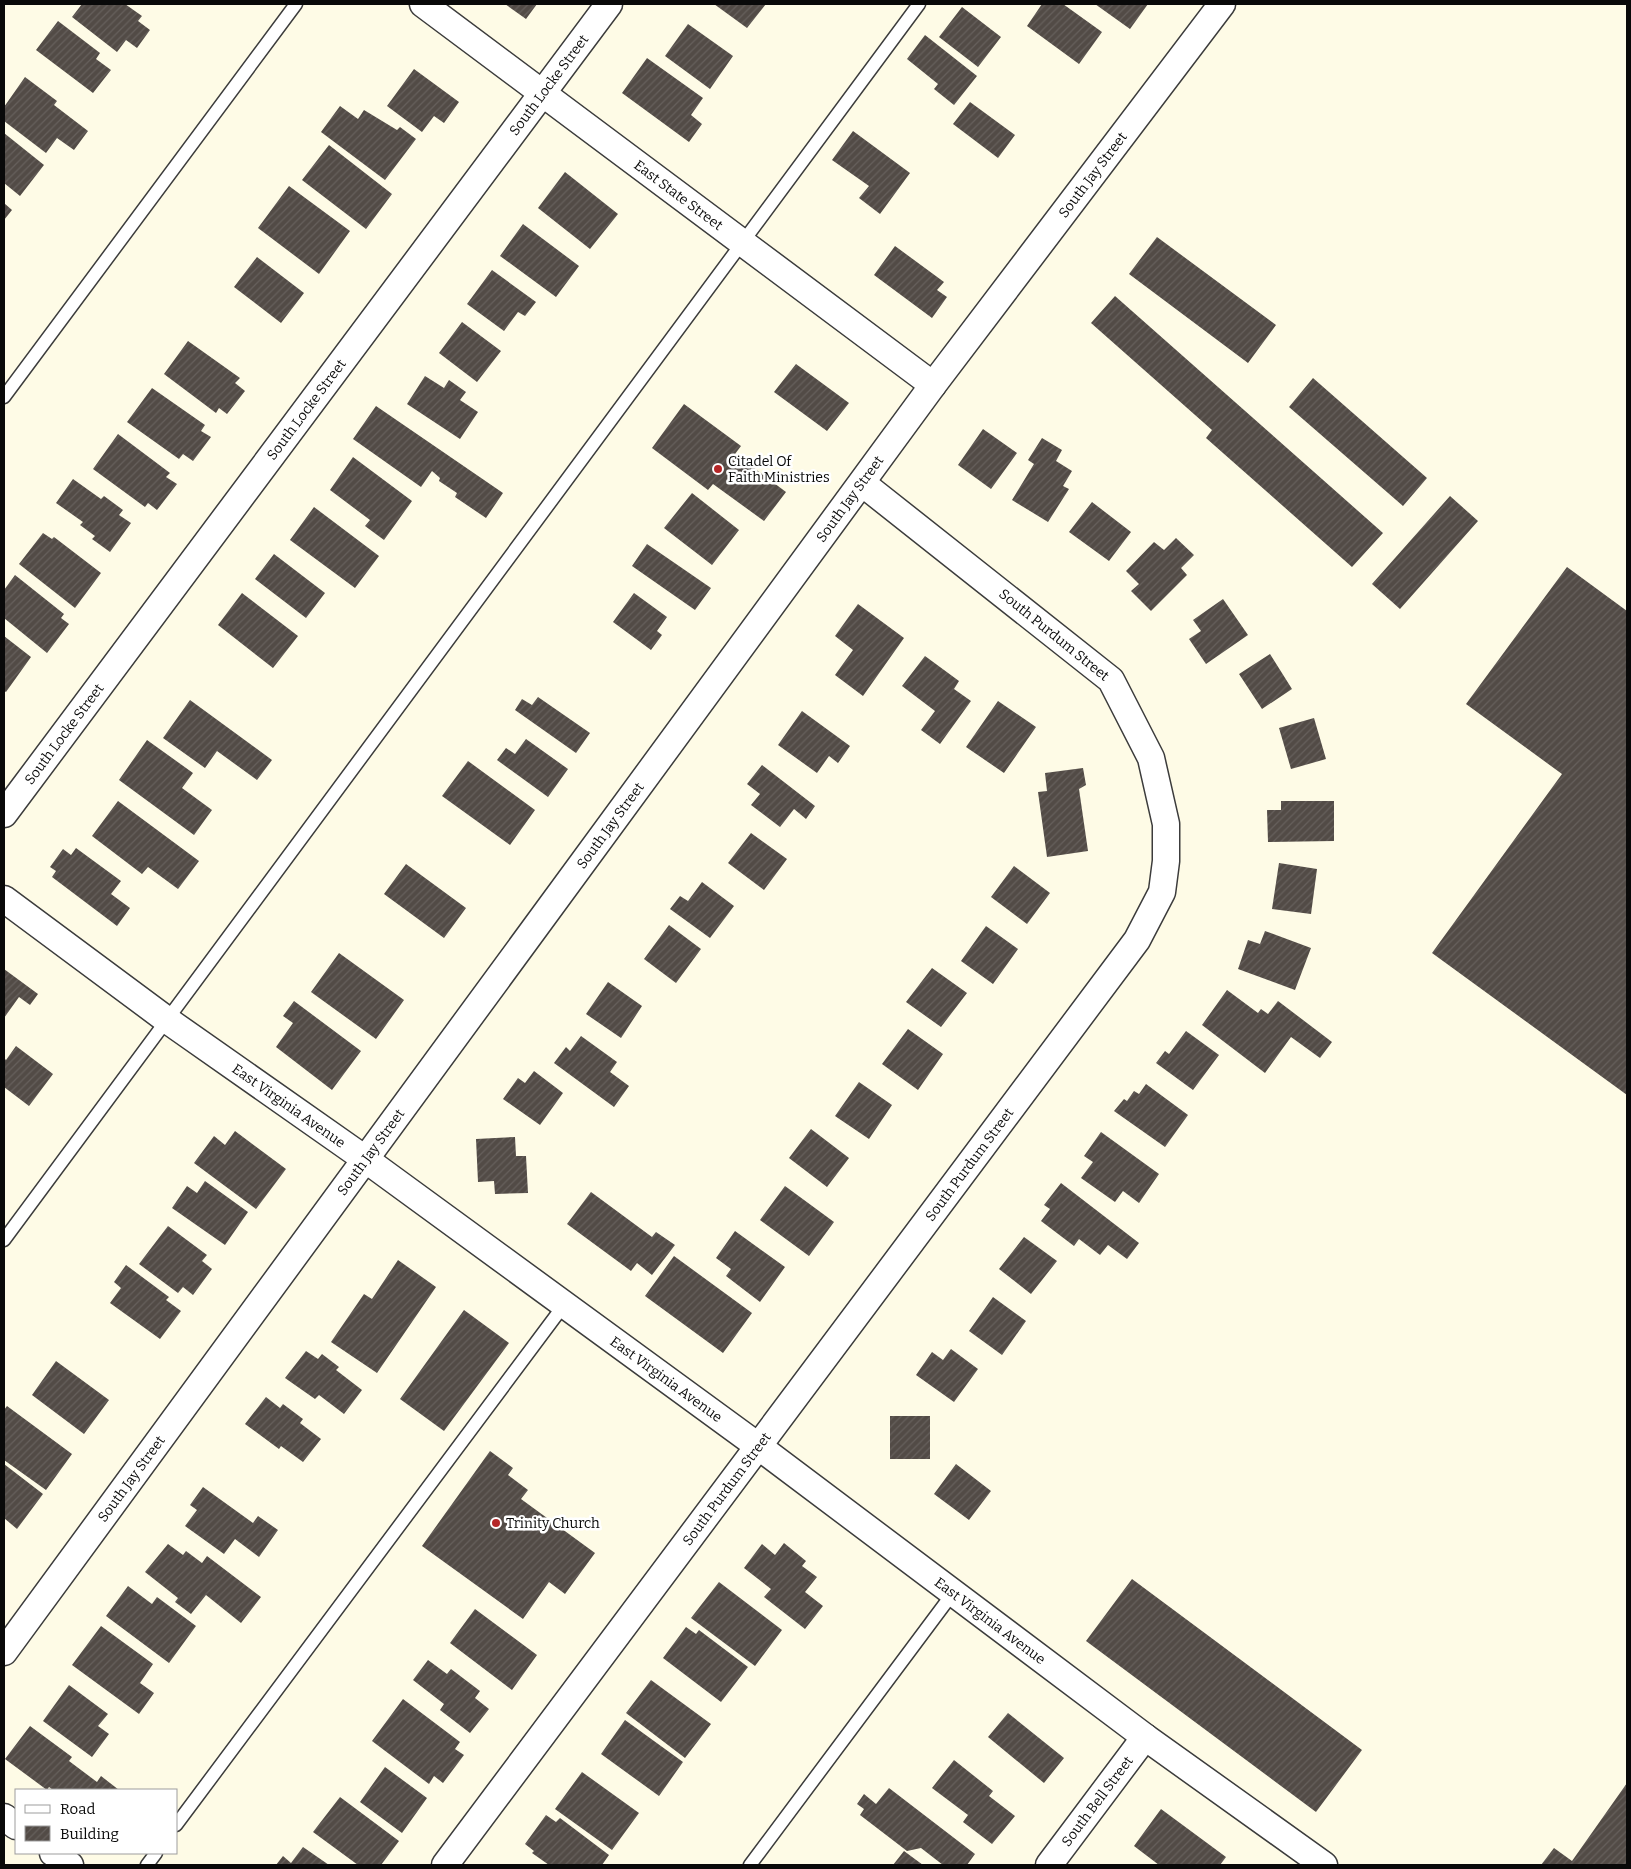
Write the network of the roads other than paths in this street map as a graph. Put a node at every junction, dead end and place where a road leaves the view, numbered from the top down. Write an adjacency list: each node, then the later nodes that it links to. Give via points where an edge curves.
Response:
1 (296, 4): 9 (lane)
2 (423, 4): 6 (street, East State Street)
3 (609, 4): 6 (street, South Locke Street)
4 (919, 4): 7 (lane)
5 (1222, 4): 8 (street, South Jay Street)
6 (543, 93): 7 (street, East State Street, via 664,182); 11 (street, South Locke Street)
7 (741, 244): 8 (street, East State Street); 13 (lane)
8 (933, 385): 10 (street, South Jay Street)
9 (4, 398)
10 (862, 483): 14 (street, South Jay Street); 17 (street, South Purdum Street, via 1111,680 1151,758 1166,824 1166,861 1162,892 1137,940)
11 (4, 814)
12 (4, 900): 13 (street, East Virginia Avenue)
13 (167, 1020): 14 (street, East Virginia Avenue); 15 (lane)
14 (364, 1159): 16 (street, East Virginia Avenue); 19 (street, South Jay Street)
15 (4, 1240)
16 (564, 1305): 17 (street, East Virginia Avenue); 22 (lane)
17 (758, 1446): 18 (street, East Virginia Avenue); 28 (street, South Purdum Street)
18 (953, 1593): 20 (street, East Virginia Avenue); 29 (lane)
19 (4, 1652)
20 (1145, 1737): 30 (street, South Bell Street); 31 (street, East Virginia Avenue)
21 (4, 1817): 23 (street)
22 (178, 1822)
23 (15, 1825)
24 (54, 1854): 26 (street)
25 (155, 1854): 27 (lane)
26 (70, 1865)
27 (146, 1865)
28 (445, 1865)
29 (750, 1865)
30 (1049, 1865)
31 (1324, 1865)

